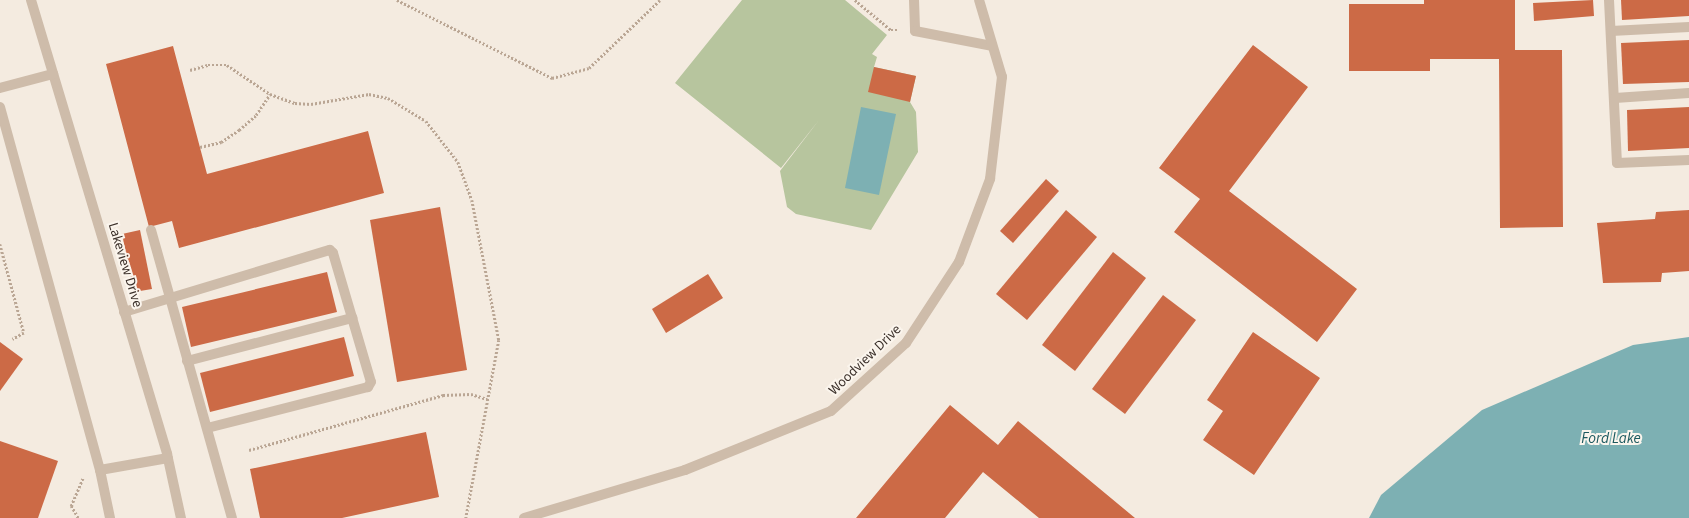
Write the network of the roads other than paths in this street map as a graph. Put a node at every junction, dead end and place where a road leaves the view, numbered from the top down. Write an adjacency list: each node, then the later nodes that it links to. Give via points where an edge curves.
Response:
1 (31, 0): 8 (street, Lakeview Drive)
2 (914, 0): 7 (street, via 915,31)
3 (979, 0): 7 (street, Woodview Drive)
4 (1609, 0): 6 (street)
5 (1689, 27): 6 (street)
6 (1611, 31): 11 (street)
7 (992, 46): 25 (street, Woodview Drive, via 1002,76 990,179 959,262 906,343 831,412 685,470)
8 (54, 74): 9 (street); 16 (street, Lakeview Drive)
9 (0, 88)
10 (1689, 93): 11 (street)
11 (1615, 98): 13 (street, via 1617,163)
12 (0, 107): 21 (street)
13 (1689, 160)
14 (151, 230): 15 (street)
15 (170, 298): 16 (street); 17 (street, via 330,250); 18 (street)
16 (124, 312): 20 (street, Lakeview Drive)
17 (352, 318): 18 (street); 19 (street, via 370,382 368,387)
18 (187, 361): 19 (street)
19 (207, 428): 24 (street)
20 (168, 458): 21 (street); 23 (street, Lakeview Drive)
21 (99, 468): 22 (street)
22 (110, 518)
23 (180, 518)
24 (232, 518)
25 (524, 518)

